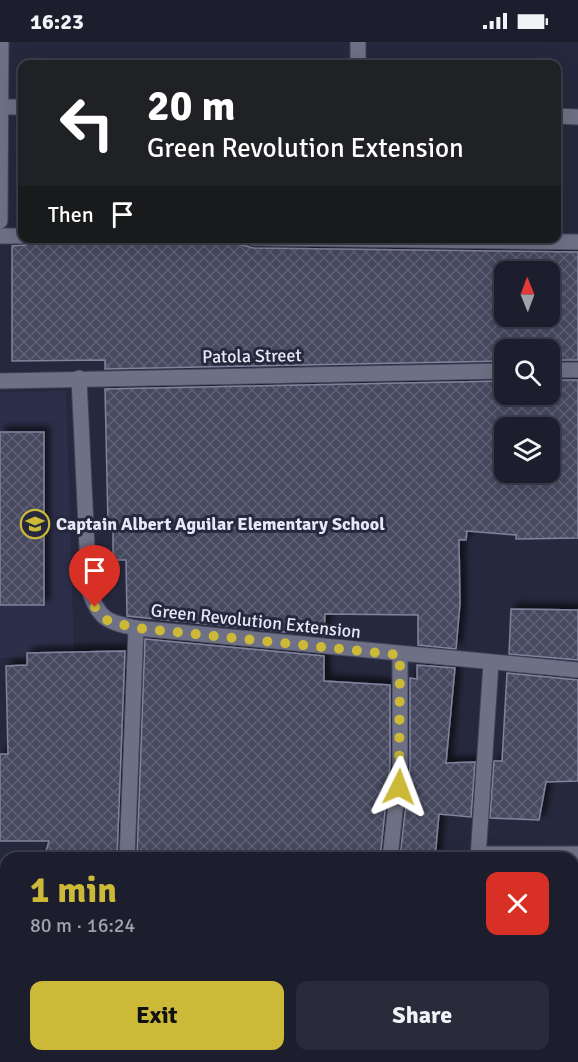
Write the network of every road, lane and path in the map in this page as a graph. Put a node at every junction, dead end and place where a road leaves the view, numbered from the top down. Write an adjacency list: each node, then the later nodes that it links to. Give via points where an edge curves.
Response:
1 (1, 42): 4 (street)
2 (358, 42): 3 (street)
3 (358, 60)
4 (1, 107): 5 (street); 8 (street)
5 (18, 107)
6 (561, 116): 7 (street)
7 (578, 117)
8 (0, 221)
9 (0, 236): 10 (street)
10 (18, 236)
11 (561, 242): 12 (street)
12 (578, 242)
13 (560, 370): 14 (street)
14 (578, 370)
15 (494, 371): 16 (street, Patola Street)
16 (79, 378): 17 (street, Patola Street); 18 (street, Green Revolution Extension, via 89,590 95,607 108,621)
17 (0, 381)
18 (136, 628): 19 (street, Green Revolution Extension); 22 (street)
19 (400, 655): 20 (street, Green Revolution Extension); 23 (street, via 400,766)
20 (491, 663): 21 (street, Green Revolution Extension); 24 (street)
21 (578, 670)
22 (126, 852)
23 (391, 852)
24 (478, 852)

